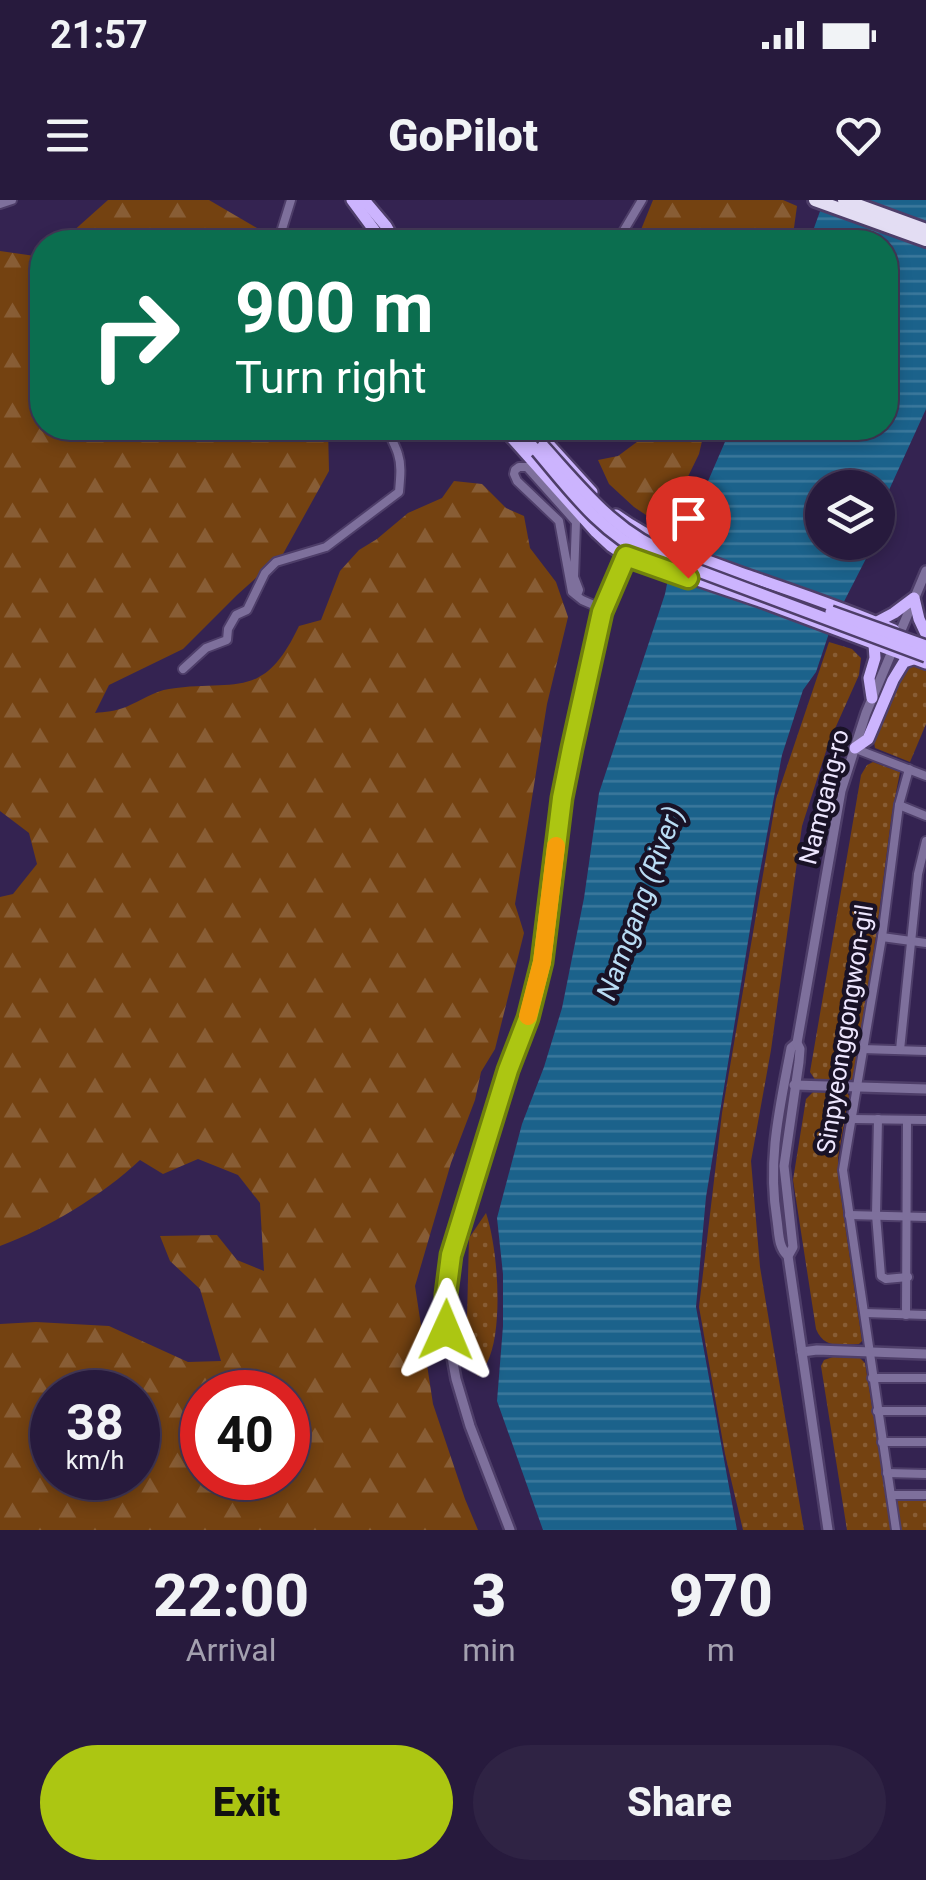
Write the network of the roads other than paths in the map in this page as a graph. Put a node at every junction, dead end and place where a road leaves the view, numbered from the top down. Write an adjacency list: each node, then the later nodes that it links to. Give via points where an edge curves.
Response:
1 (12, 200): 8 (street)
2 (291, 200): 9 (street)
3 (352, 200): 10 (main road)
4 (364, 200): 11 (main road)
5 (642, 200): 12 (street)
6 (815, 200): 14 (highway)
7 (844, 200): 13 (highway)
8 (0, 204)
9 (282, 230)
10 (373, 230)
11 (388, 230)
12 (624, 230)
13 (926, 230)
14 (926, 240)
15 (391, 440): 35 (street, via 401,472 398,492 326,547 276,562 247,610 236,616 227,640)
16 (514, 440): 22 (main road)
17 (529, 440): 20 (main road)
18 (536, 440): 20 (main road)
19 (542, 440): 21 (main road, via 617,517)
20 (540, 449): 31 (main road, bridge, via 600,510 664,552); 34 (main road, bridge, via 596,519 650,555)
21 (643, 533): 22 (main road); 29 (main road, bridge)
22 (626, 556): 25 (street); 32 (main road, bridge)
23 (926, 571): 26 (street, Namgang-ro)
24 (577, 595): 24 (street, via 576,522 519,466 517,480 558,521); 27 (street)
25 (609, 595): 27 (street); 28 (street)
26 (914, 598): 29 (main road); 30 (street, Namgang-ro); 31 (main road)
27 (590, 604): 28 (street)
28 (601, 615): 82 (street, via 562,798 542,962 451,1255 446,1294 456,1379)
29 (876, 622): 30 (main road)
30 (899, 632): 31 (main road); 33 (street, Namgang-ro)
31 (926, 641)
32 (874, 644): 33 (main road); 36 (main road)
33 (892, 652): 34 (main road); 36 (street, Namgang-ro)
34 (922, 659): 37 (main road, via 904,662 868,740)
35 (183, 669)
36 (872, 698): 37 (street, Namgang-ro)
37 (855, 748): 38 (street); 46 (street, Namgang-ro, via 833,824)
38 (908, 769): 39 (street); 40 (street, Sinpyeonggongwon-gil)
39 (926, 776)
40 (899, 805): 41 (street); 43 (street, Sinpyeonggongwon-gil)
41 (926, 816)
42 (926, 841): 44 (street)
43 (882, 937): 44 (street); 47 (street, Sinpyeonggongwon-gil)
44 (912, 942): 45 (street); 48 (street)
45 (926, 943)
46 (796, 1043): 50 (street, Namgang-ro); 51 (street, Namgang-ro)
47 (862, 1050): 48 (street); 53 (street, Sinpyeonggongwon-gil)
48 (900, 1050): 49 (street)
49 (926, 1051)
50 (799, 1062): 51 (street, Namgang-ro); 52 (street)
51 (790, 1084): 52 (street); 55 (street, Namgang-ro); 64 (street, Namgang-ro, via 772,1166 781,1249)
52 (817, 1086): 53 (street); 55 (street)
53 (857, 1088): 54 (street); 56 (street, Sinpyeonggongwon-gil)
54 (926, 1089)
55 (793, 1107): 64 (street, Namgang-ro, via 784,1166 793,1247)
56 (852, 1119): 57 (street); 61 (street, Sinpyeonggongwon-gil, via 842,1170)
57 (878, 1119): 58 (street); 60 (street)
58 (907, 1120): 59 (street); 62 (street)
59 (926, 1120)
60 (876, 1215): 61 (street); 62 (street); 65 (street, via 881,1276)
61 (849, 1216): 66 (street, Sinpyeonggongwon-gil)
62 (905, 1216): 63 (street); 65 (street)
63 (926, 1217)
64 (788, 1256): 70 (street, Namgang-ro)
65 (908, 1278): 67 (street)
66 (864, 1313): 67 (street); 69 (street, Sinpyeonggongwon-gil)
67 (906, 1315): 68 (street)
68 (926, 1315)
69 (868, 1351): 70 (street); 71 (street); 72 (street, Sinpyeonggongwon-gil)
70 (802, 1352): 83 (street, Namgang-ro)
71 (926, 1354)
72 (872, 1378): 73 (street); 74 (street, Sinpyeonggongwon-gil)
73 (926, 1378)
74 (877, 1411): 75 (street); 76 (street, Sinpyeonggongwon-gil)
75 (926, 1411)
76 (882, 1442): 77 (street); 78 (street, Sinpyeonggongwon-gil)
77 (926, 1442)
78 (887, 1473): 79 (street); 80 (street, Sinpyeonggongwon-gil)
79 (926, 1474)
80 (890, 1495): 81 (street); 84 (street, Sinpyeonggongwon-gil)
81 (926, 1495)
82 (510, 1530)
83 (828, 1530)
84 (896, 1530)

